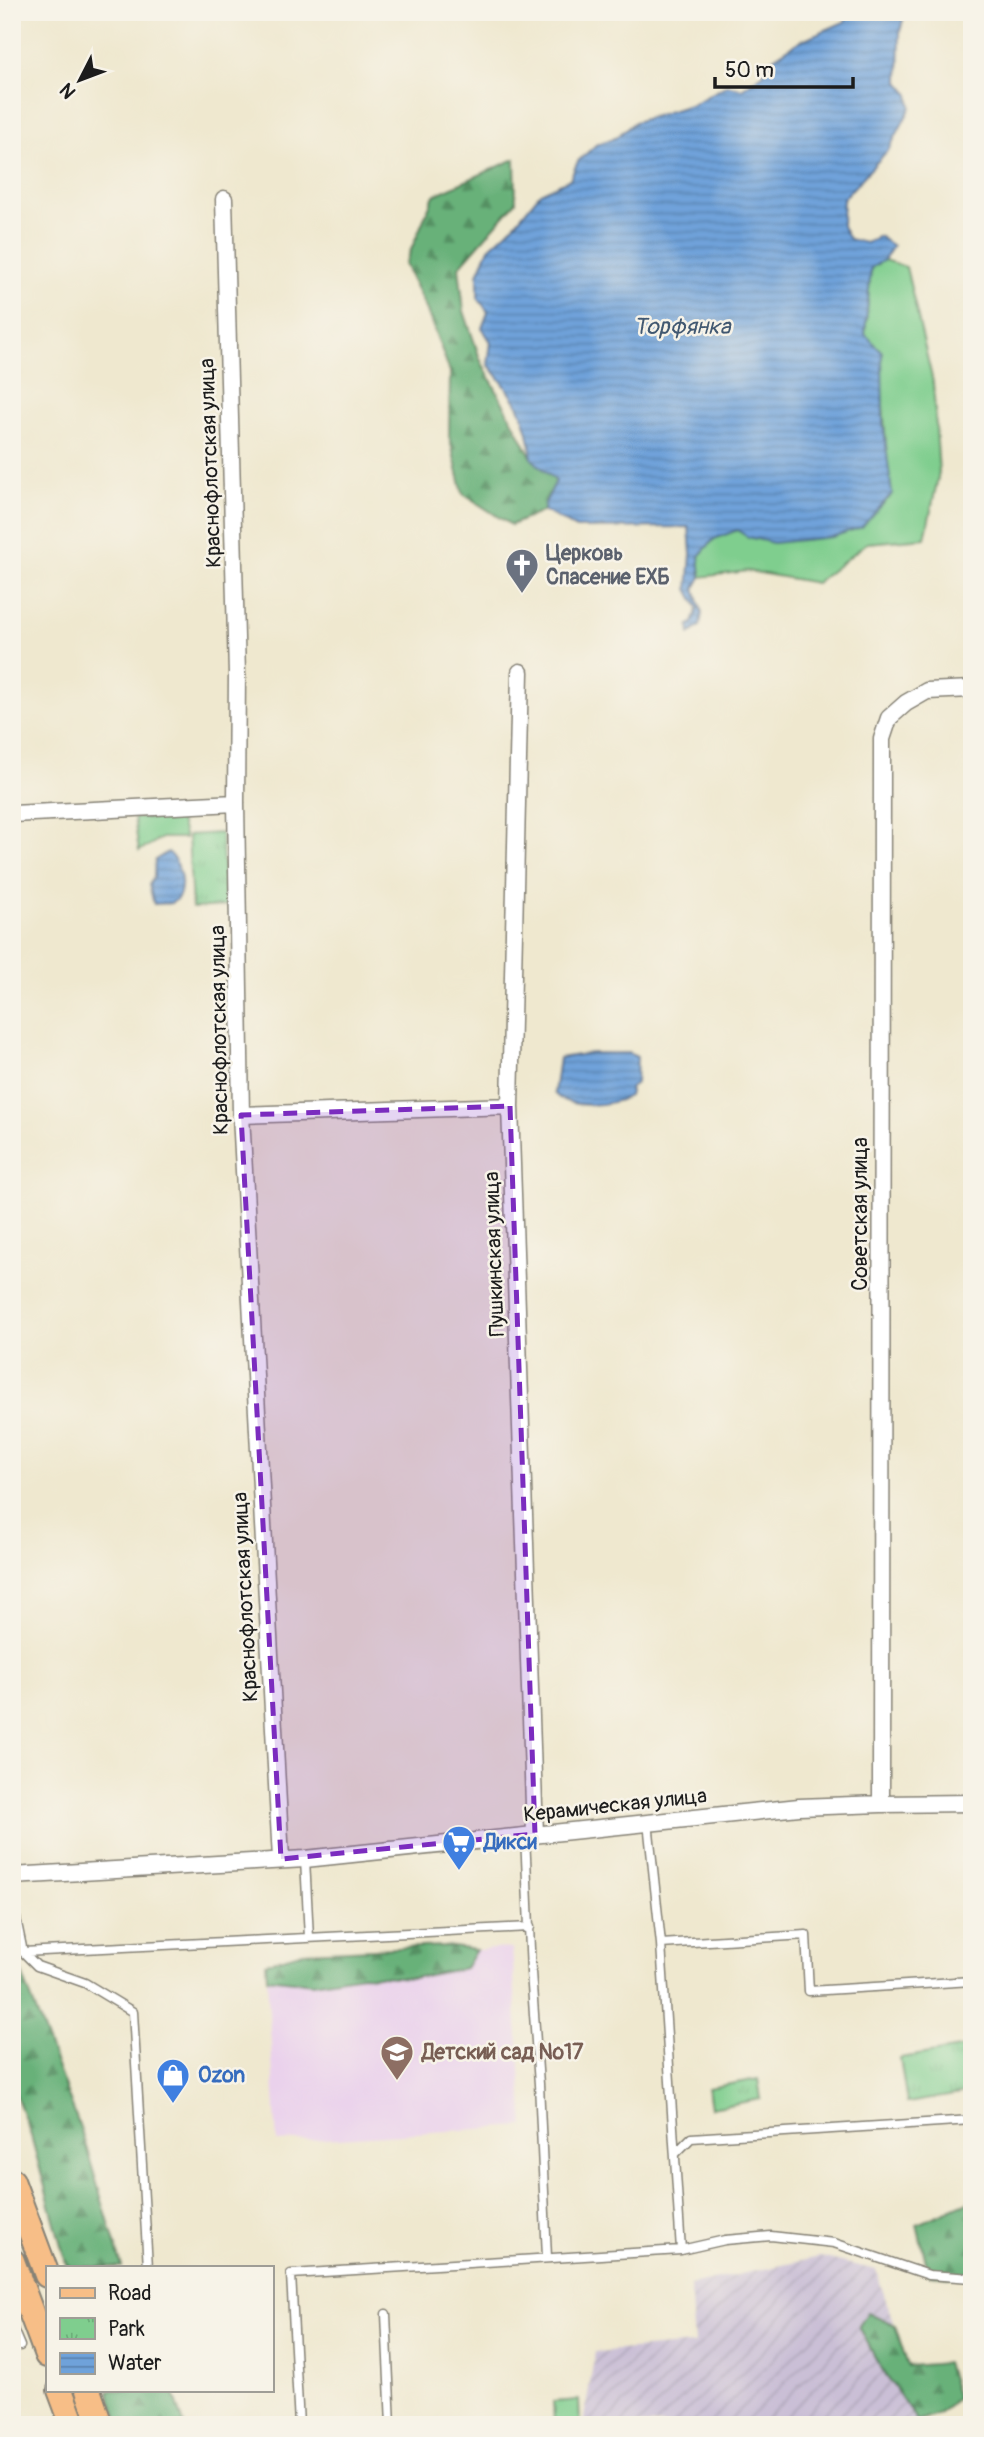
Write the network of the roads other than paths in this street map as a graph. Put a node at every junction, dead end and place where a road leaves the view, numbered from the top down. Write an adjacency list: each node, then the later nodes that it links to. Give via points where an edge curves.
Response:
1 (224, 199): 4 (street, Краснофлотская улица, via 237,674)
2 (520, 673): 6 (street, Пушкинская улица)
3 (972, 689): 9 (street, Советская улица, via 927,691 916,697 889,718 882,739)
4 (236, 803): 5 (street); 7 (street, Краснофлотская улица)
5 (12, 814)
6 (510, 1106): 7 (street); 11 (street, Пушкинская улица)
7 (240, 1115): 12 (street, Краснофлотская улица)
8 (972, 1803): 9 (street, Керамическая улица)
9 (881, 1804): 10 (street, Керамическая улица)
10 (648, 1822): 11 (street, Керамическая улица); 18 (lane)
11 (530, 1835): 13 (street, Керамическая улица); 16 (lane)
12 (281, 1859): 13 (street, Керамическая улица); 14 (street, Керамическая улица)
13 (305, 1859): 17 (lane)
14 (12, 1876)
15 (12, 1899): 19 (lane)
16 (530, 1927): 17 (lane); 25 (lane)
17 (309, 1938): 19 (lane)
18 (662, 1944): 20 (lane, via 806,1935 809,1991); 22 (lane)
19 (23, 1952): 27 (lane, via 37,1966 85,1983 132,2012)
20 (972, 1981)
21 (972, 2120): 22 (lane, via 691,2138)
22 (674, 2154): 24 (lane)
23 (12, 2181): 28 (main road)
24 (681, 2250): 25 (lane); 29 (lane, via 771,2235 834,2243 929,2275)
25 (547, 2257): 38 (lane, via 291,2274)
26 (12, 2261): 33 (main road)
27 (148, 2266)
28 (46, 2272)
29 (972, 2278)
30 (386, 2314): 39 (lane)
31 (12, 2327): 32 (lane)
32 (20, 2346)
33 (46, 2352)
34 (61, 2392): 36 (main road)
35 (89, 2392): 37 (main road)
36 (73, 2425)
37 (100, 2425)
38 (299, 2425)
39 (390, 2425)

